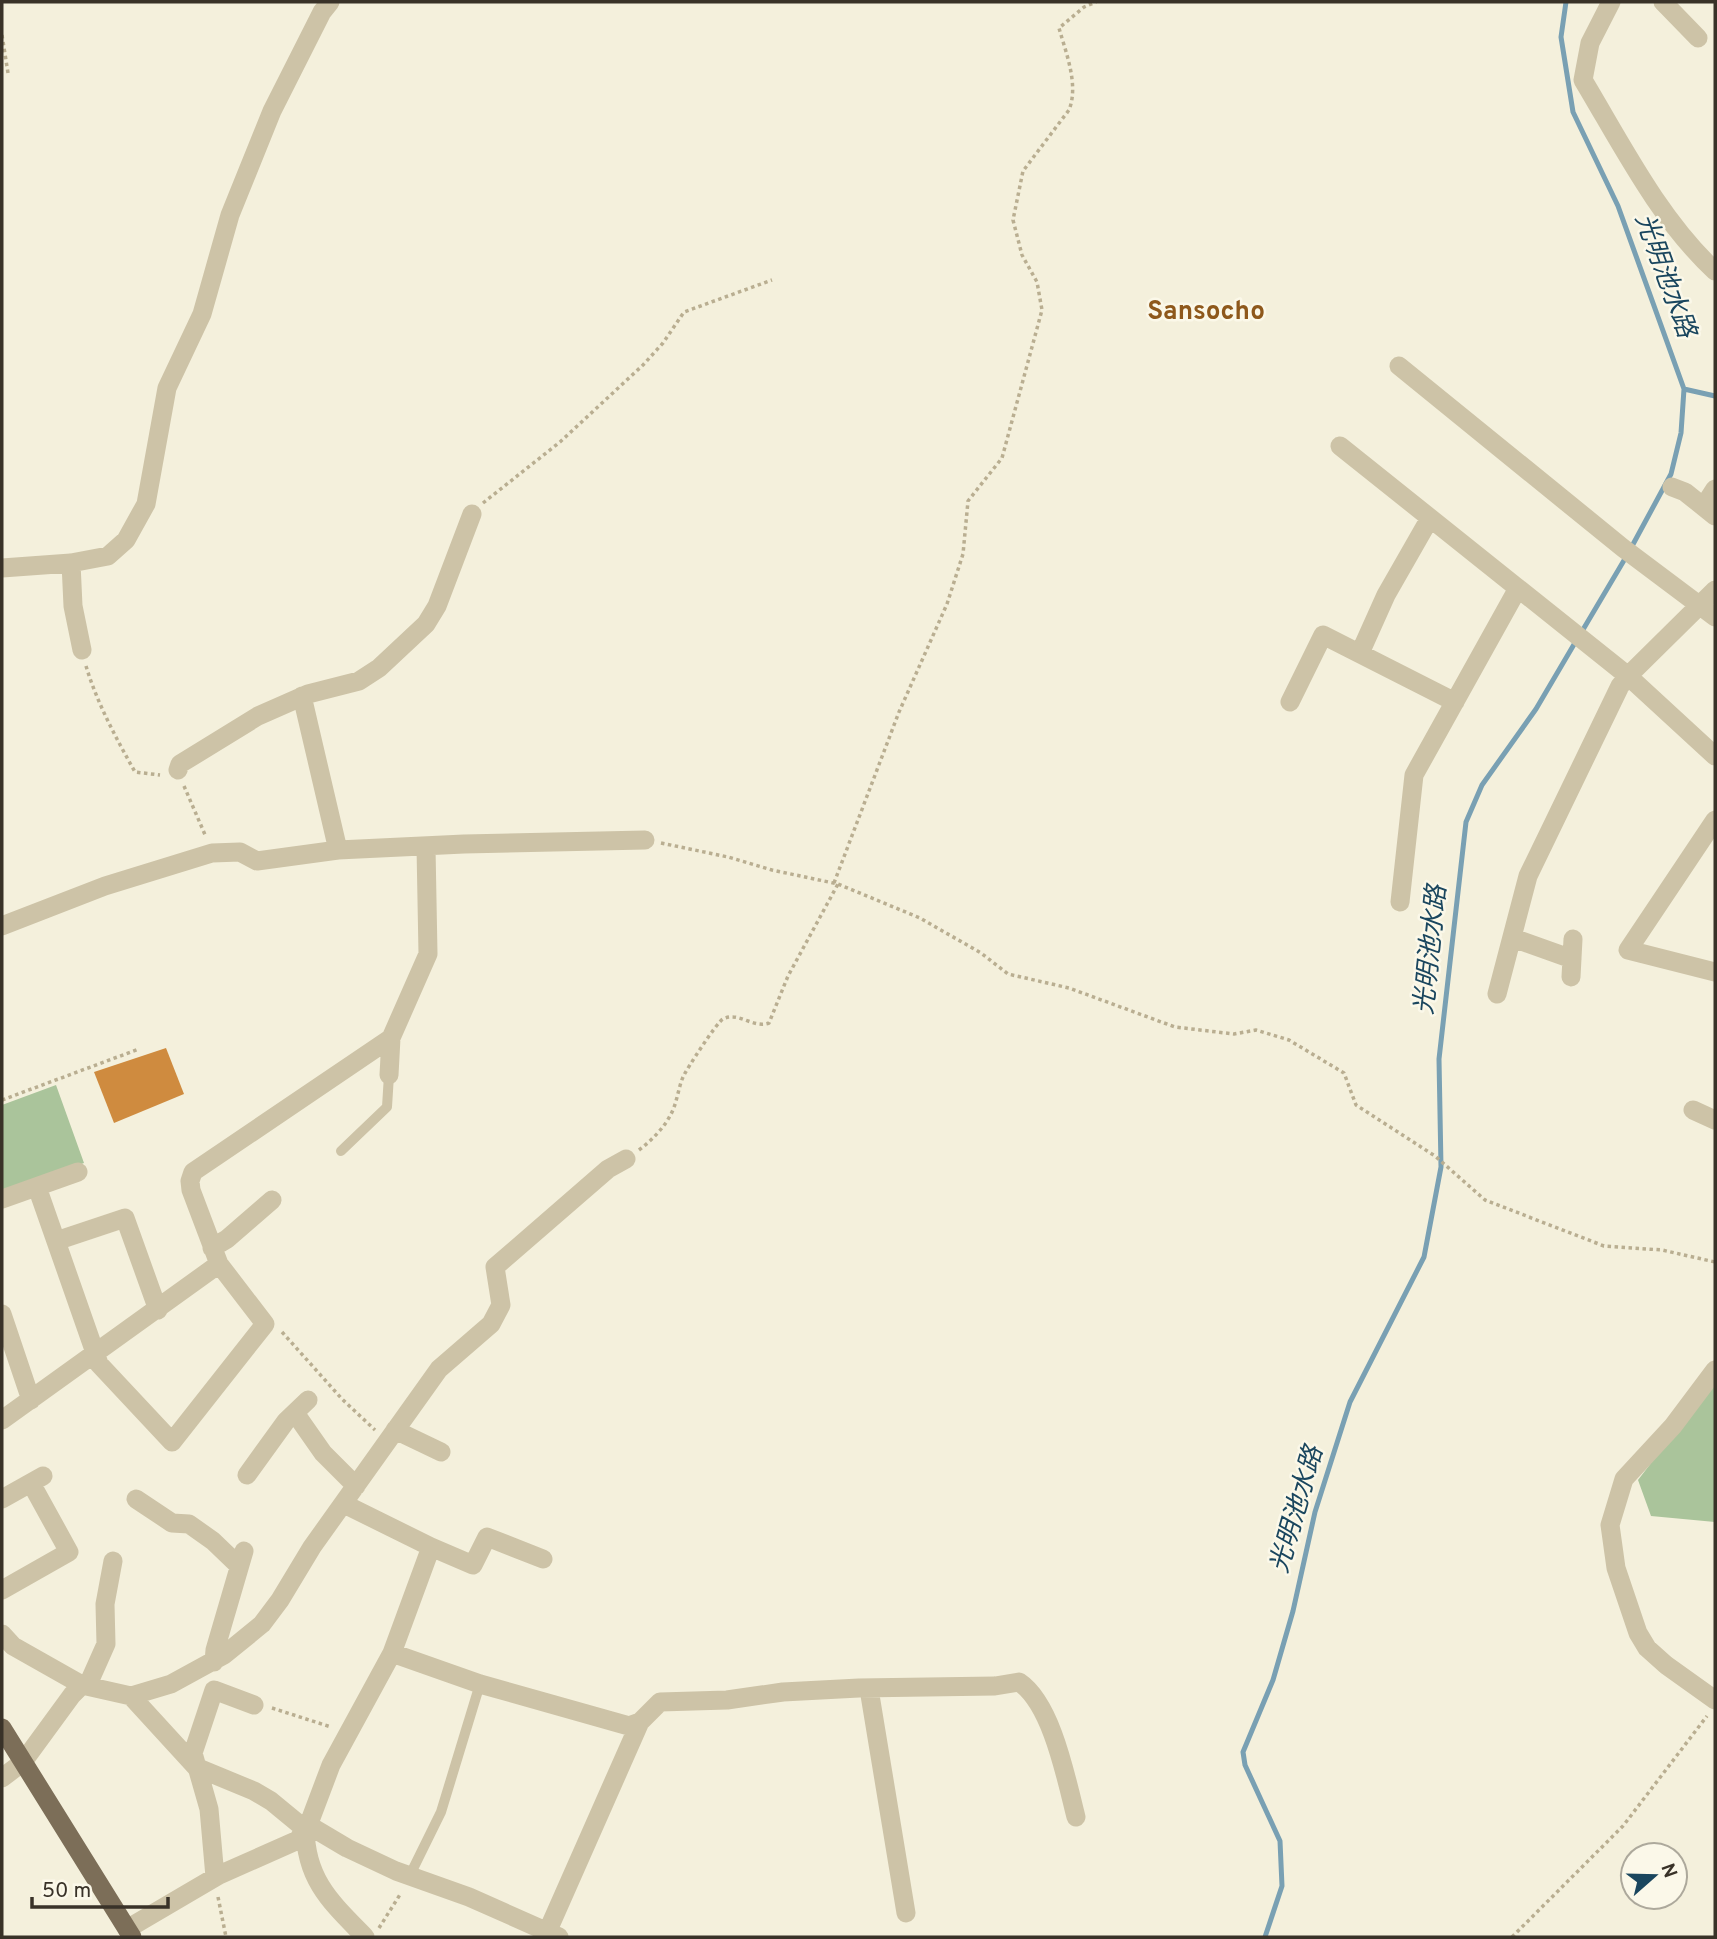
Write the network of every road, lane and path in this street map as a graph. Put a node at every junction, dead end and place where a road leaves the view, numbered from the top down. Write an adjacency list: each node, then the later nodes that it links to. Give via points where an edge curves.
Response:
1 (330, 2): 17 (street, via 272,111 230,215 202,314 167,388 146,504 126,540 108,556)
2 (1096, 2): 35 (path, via 1059,28 1070,68 1072,102 1023,172 1013,220 1022,255 1037,282 1042,310 1002,458 968,501 963,554 947,604 899,712)
3 (1611, 2): 8 (street, via 1590,43 1583,80 1651,192)
4 (1663, 2): 5 (street)
5 (1686, 34)
6 (2, 35): 7 (path)
7 (8, 73)
8 (1715, 271)
9 (772, 280): 15 (path, via 684,312 643,365 560,442)
10 (1399, 366): 21 (street)
11 (1340, 446): 16 (street)
12 (1672, 487): 14 (street)
13 (1715, 489): 14 (street)
14 (1709, 511)
15 (472, 514): 25 (street, via 426,624 359,681)
16 (1430, 518): 19 (street); 23 (street, via 1386,595)
17 (71, 563): 18 (street); 22 (street)
18 (2, 568)
19 (1518, 588): 24 (street); 27 (street)
20 (1715, 590): 21 (street)
21 (1708, 611): 24 (street)
22 (82, 650): 29 (path, via 93,687 135,772 167,776)
23 (1360, 653): 26 (street, via 1323,635); 27 (street)
24 (1628, 676): 28 (street); 38 (street, via 1528,876)
25 (302, 696): 29 (street, via 258,716 180,764); 33 (street)
26 (1290, 702)
27 (1455, 702): 36 (street, via 1414,775)
28 (1715, 756)
29 (178, 770): 34 (path)
30 (1715, 820): 40 (street, via 1628,950)
31 (645, 840): 32 (street); 35 (path)
32 (426, 847): 33 (street); 42 (street, via 428,954)
33 (338, 850): 34 (street, via 257,861 240,852)
34 (212, 853): 37 (street, via 105,886)
35 (836, 883): 49 (path, via 769,1023 761,1026 735,1017 715,1026 684,1075 672,1113 653,1139); 56 (path, via 919,918 1008,974 1069,988 1175,1027 1234,1034 1256,1030 1289,1040 1344,1073 1356,1105 1435,1156 1485,1200 1604,1246 1662,1250)
36 (1400, 902)
37 (2, 926)
38 (1513, 937): 39 (street); 41 (street)
39 (1572, 958)
40 (1715, 972)
41 (1497, 994)
42 (391, 1038): 44 (street); 55 (street, via 194,1172 191,1190)
43 (139, 1049): 45 (path)
44 (389, 1075): 48 (lane, via 387,1107)
45 (2, 1100)
46 (1693, 1110): 47 (street)
47 (1715, 1120)
48 (341, 1151)
49 (626, 1159): 64 (street, via 608,1169 495,1267 501,1306 491,1324 439,1369)
50 (78, 1172): 51 (street)
51 (37, 1187): 52 (street); 54 (street)
52 (2, 1199)
53 (272, 1200): 55 (street, via 227,1239)
54 (56, 1241): 57 (street, via 125,1219); 60 (street)
55 (216, 1256): 57 (street); 59 (street)
56 (1715, 1262)
57 (158, 1310): 60 (street)
58 (2, 1314): 62 (street)
59 (265, 1324): 60 (street, via 172,1442); 64 (path, via 277,1326 342,1399)
60 (95, 1355): 62 (street)
61 (1715, 1370): 83 (street, via 1673,1426 1624,1479 1610,1525 1616,1568 1638,1633 1647,1648)
62 (31, 1400): 63 (street)
63 (2, 1420)
64 (391, 1436): 65 (street); 67 (street)
65 (441, 1452)
66 (247, 1475): 67 (street, via 302,1406 323,1453)
67 (356, 1486): 70 (street)
68 (2, 1499): 74 (street, via 37,1480 69,1552)
69 (136, 1499): 77 (street, via 167,1529 188,1524 242,1558)
70 (344, 1504): 71 (street); 77 (street, via 262,1624)
71 (430, 1548): 72 (street, via 473,1565 487,1538); 76 (street)
72 (543, 1559)
73 (116, 1573): 79 (street, via 105,1604 106,1644 90,1680)
74 (2, 1590)
75 (2, 1634): 79 (street, via 13,1646)
76 (392, 1653): 78 (street); 86 (street)
77 (214, 1662): 81 (street, via 171,1684)
78 (480, 1684): 84 (street, via 617,1724); 92 (lane, via 441,1812)
79 (82, 1685): 81 (street); 87 (street)
80 (869, 1689): 84 (street, via 660,1702); 90 (street, via 1018,1682 1030,1689 1056,1741); 94 (street)
81 (131, 1696): 88 (street)
82 (254, 1705): 86 (path); 88 (street, via 214,1690 193,1753)
83 (1712, 1706): 100 (path, via 1623,1826)
84 (640, 1722): 96 (street)
85 (2, 1728): 87 (main road)
86 (350, 1733): 91 (street, via 331,1765)
87 (23, 1762): 89 (street); 95 (main road)
88 (196, 1767): 91 (street, via 254,1791); 93 (street, via 209,1809)
89 (2, 1778)
90 (1076, 1817)
91 (305, 1829): 92 (street, via 315,1829); 93 (street, via 298,1840); 98 (street, via 312,1870 325,1896)
92 (410, 1875): 96 (street); 99 (path)
93 (215, 1877): 95 (street); 97 (path)
94 (906, 1913)
95 (129, 1933)
96 (551, 1936)
97 (226, 1937)
98 (365, 1937)
99 (372, 1937)
100 (1512, 1937)

